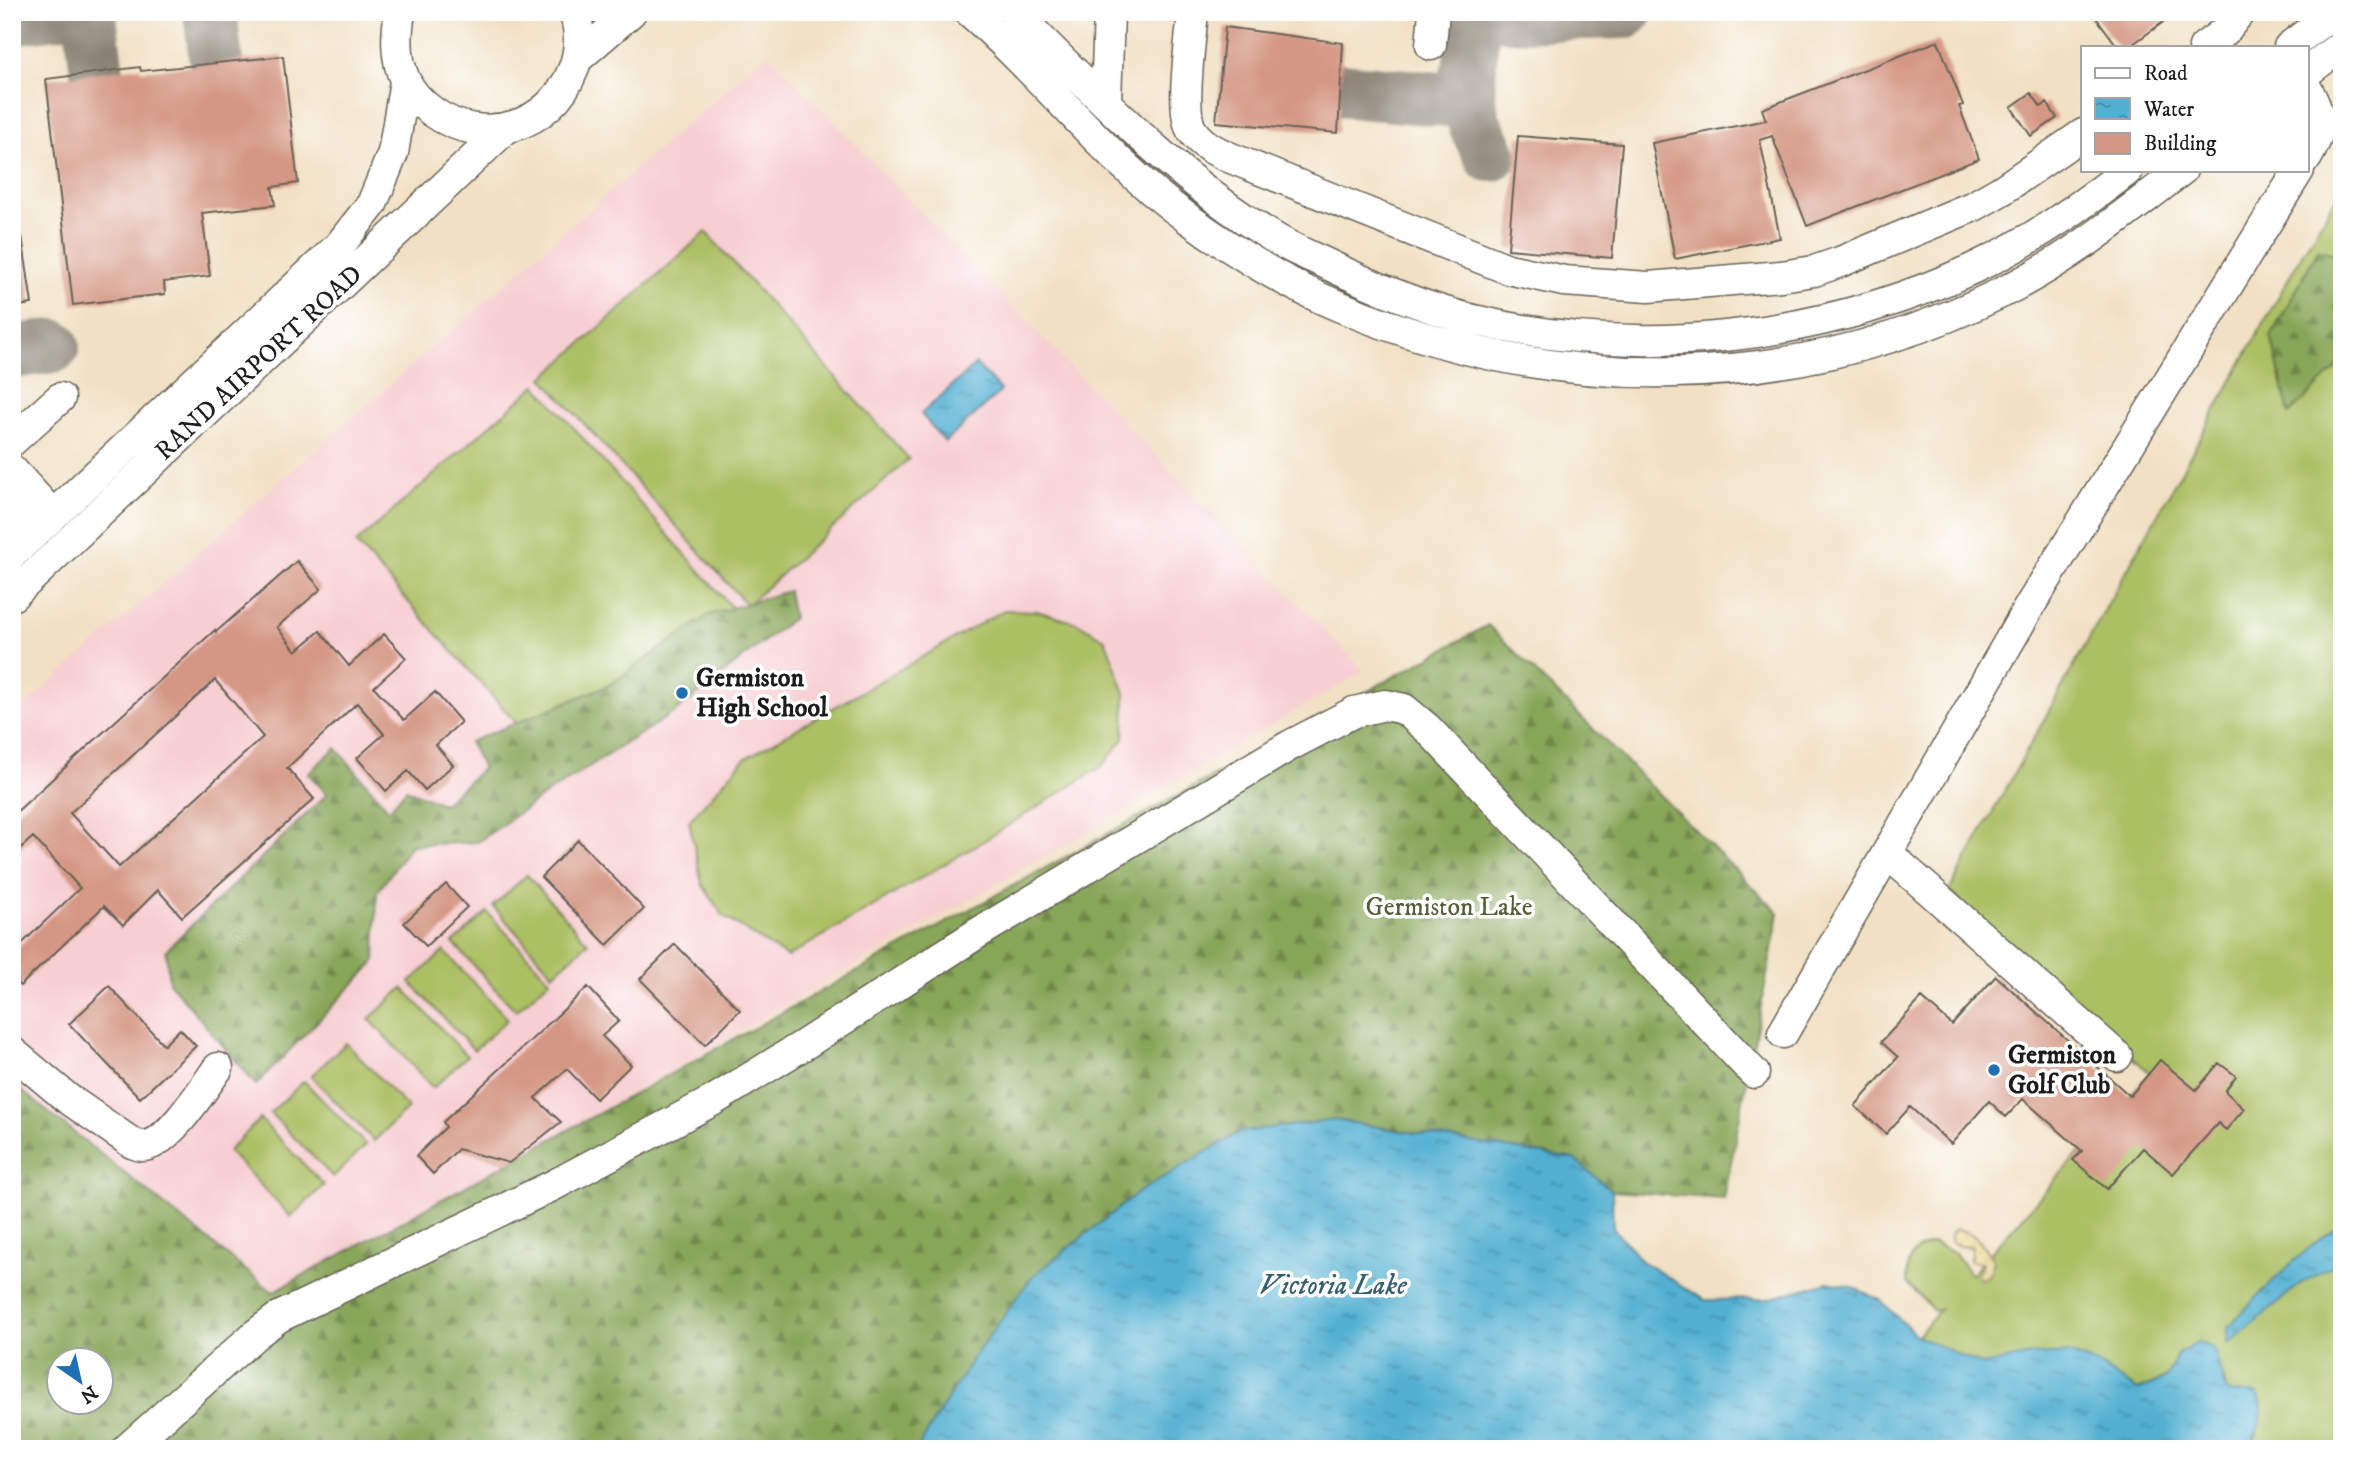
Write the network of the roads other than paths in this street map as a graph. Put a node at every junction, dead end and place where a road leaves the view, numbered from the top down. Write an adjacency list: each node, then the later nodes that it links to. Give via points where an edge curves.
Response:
1 (390, 12): 16 (street)
2 (400, 12): 16 (street, RAND AIRPORT ROAD)
3 (574, 12): 17 (street, RAND AIRPORT ROAD, via 579,25)
4 (631, 12): 17 (street, RAND AIRPORT ROAD)
5 (1014, 12): 21 (street)
6 (1109, 12): 21 (street)
7 (1193, 12): 23 (street, via 1187,114 1192,131 1203,144 1476,257 1564,281 1648,287 1814,271 1974,206)
8 (1434, 12): 12 (street)
9 (2240, 12): 14 (street)
10 (2334, 12): 15 (street)
11 (985, 17): 26 (street, via 1151,190 1268,270 1339,307 1430,340 1532,364 1608,372 1746,369 1860,346 1949,316 2015,285 2080,247)
12 (1431, 45)
13 (2342, 45): 18 (street)
14 (2205, 46)
15 (2290, 46)
16 (396, 47): 19 (street, RAND AIRPORT ROAD)
17 (578, 58): 22 (street, RAND AIRPORT ROAD, via 552,105 530,121)
18 (2308, 71)
19 (405, 81): 22 (street, RAND AIRPORT ROAD, via 422,104 446,122 475,130); 33 (street, RAND AIRPORT ROAD, via 394,153 372,204 339,246)
20 (2308, 91): 24 (street, via 2320,118 2320,130)
21 (1106, 102): 25 (street, via 1202,188 1277,240 1358,279 1474,320 1538,332 1641,341 1794,326 1852,314 1930,287 2029,237)
22 (504, 130): 32 (street, RAND AIRPORT ROAD)
23 (2081, 135)
24 (2308, 155)
25 (2125, 172)
26 (2179, 172)
27 (2298, 172): 35 (street, via 2029,607)
28 (60, 398): 29 (street)
29 (12, 441)
30 (12, 470): 33 (street)
31 (12, 506): 33 (street)
32 (80, 532): 33 (street); 34 (street, RAND AIRPORT ROAD)
33 (33, 534)
34 (12, 596)
35 (1887, 853): 36 (street); 38 (street)
36 (1783, 1032)
37 (12, 1052): 39 (street, via 67,1098 143,1146 152,1144 176,1123)
38 (2117, 1056)
39 (218, 1068)
40 (1754, 1073): 41 (street, via 1428,729 1404,709 1369,706 1289,746 978,933 714,1100 554,1185 279,1317)
41 (127, 1449)

